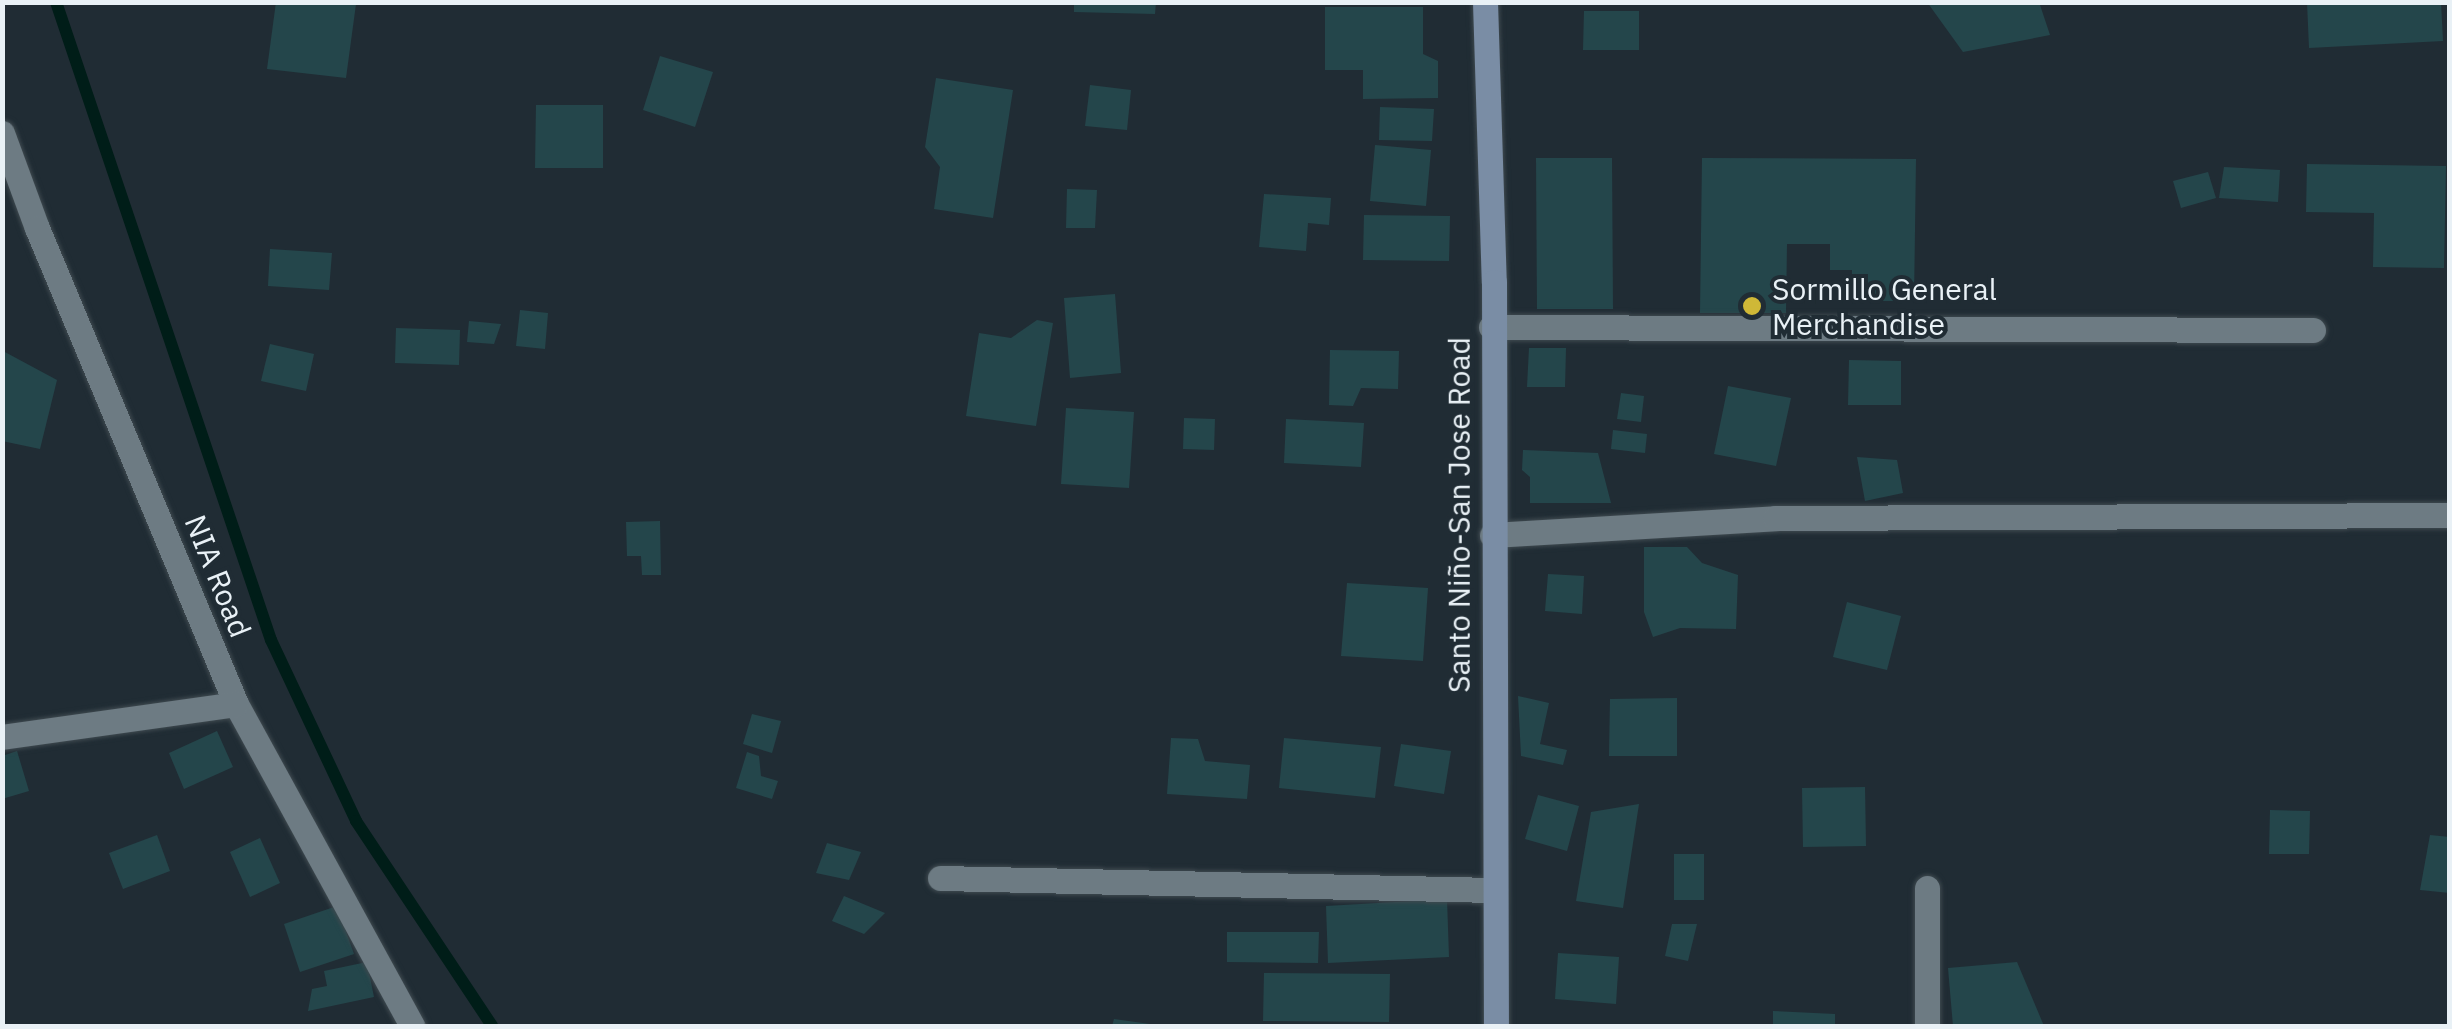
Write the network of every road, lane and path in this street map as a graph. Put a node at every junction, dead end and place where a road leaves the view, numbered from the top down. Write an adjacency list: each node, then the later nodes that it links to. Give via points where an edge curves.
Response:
1 (1485, 2): 3 (main road, Santo Niño-San Jose Road)
2 (2, 133): 7 (street, NIA Road)
3 (1491, 326): 4 (street); 6 (main road, Santo Niño-San Jose Road)
4 (2313, 330)
5 (2450, 515): 6 (street, via 1815,518)
6 (1492, 536): 11 (main road, Santo Niño-San Jose Road)
7 (236, 704): 8 (street); 12 (street, NIA Road)
8 (2, 737)
9 (940, 878): 11 (street)
10 (1928, 888): 14 (street)
11 (1494, 890): 13 (main road, Santo Niño-San Jose Road)
12 (412, 1026)
13 (1496, 1026)
14 (1927, 1026)

